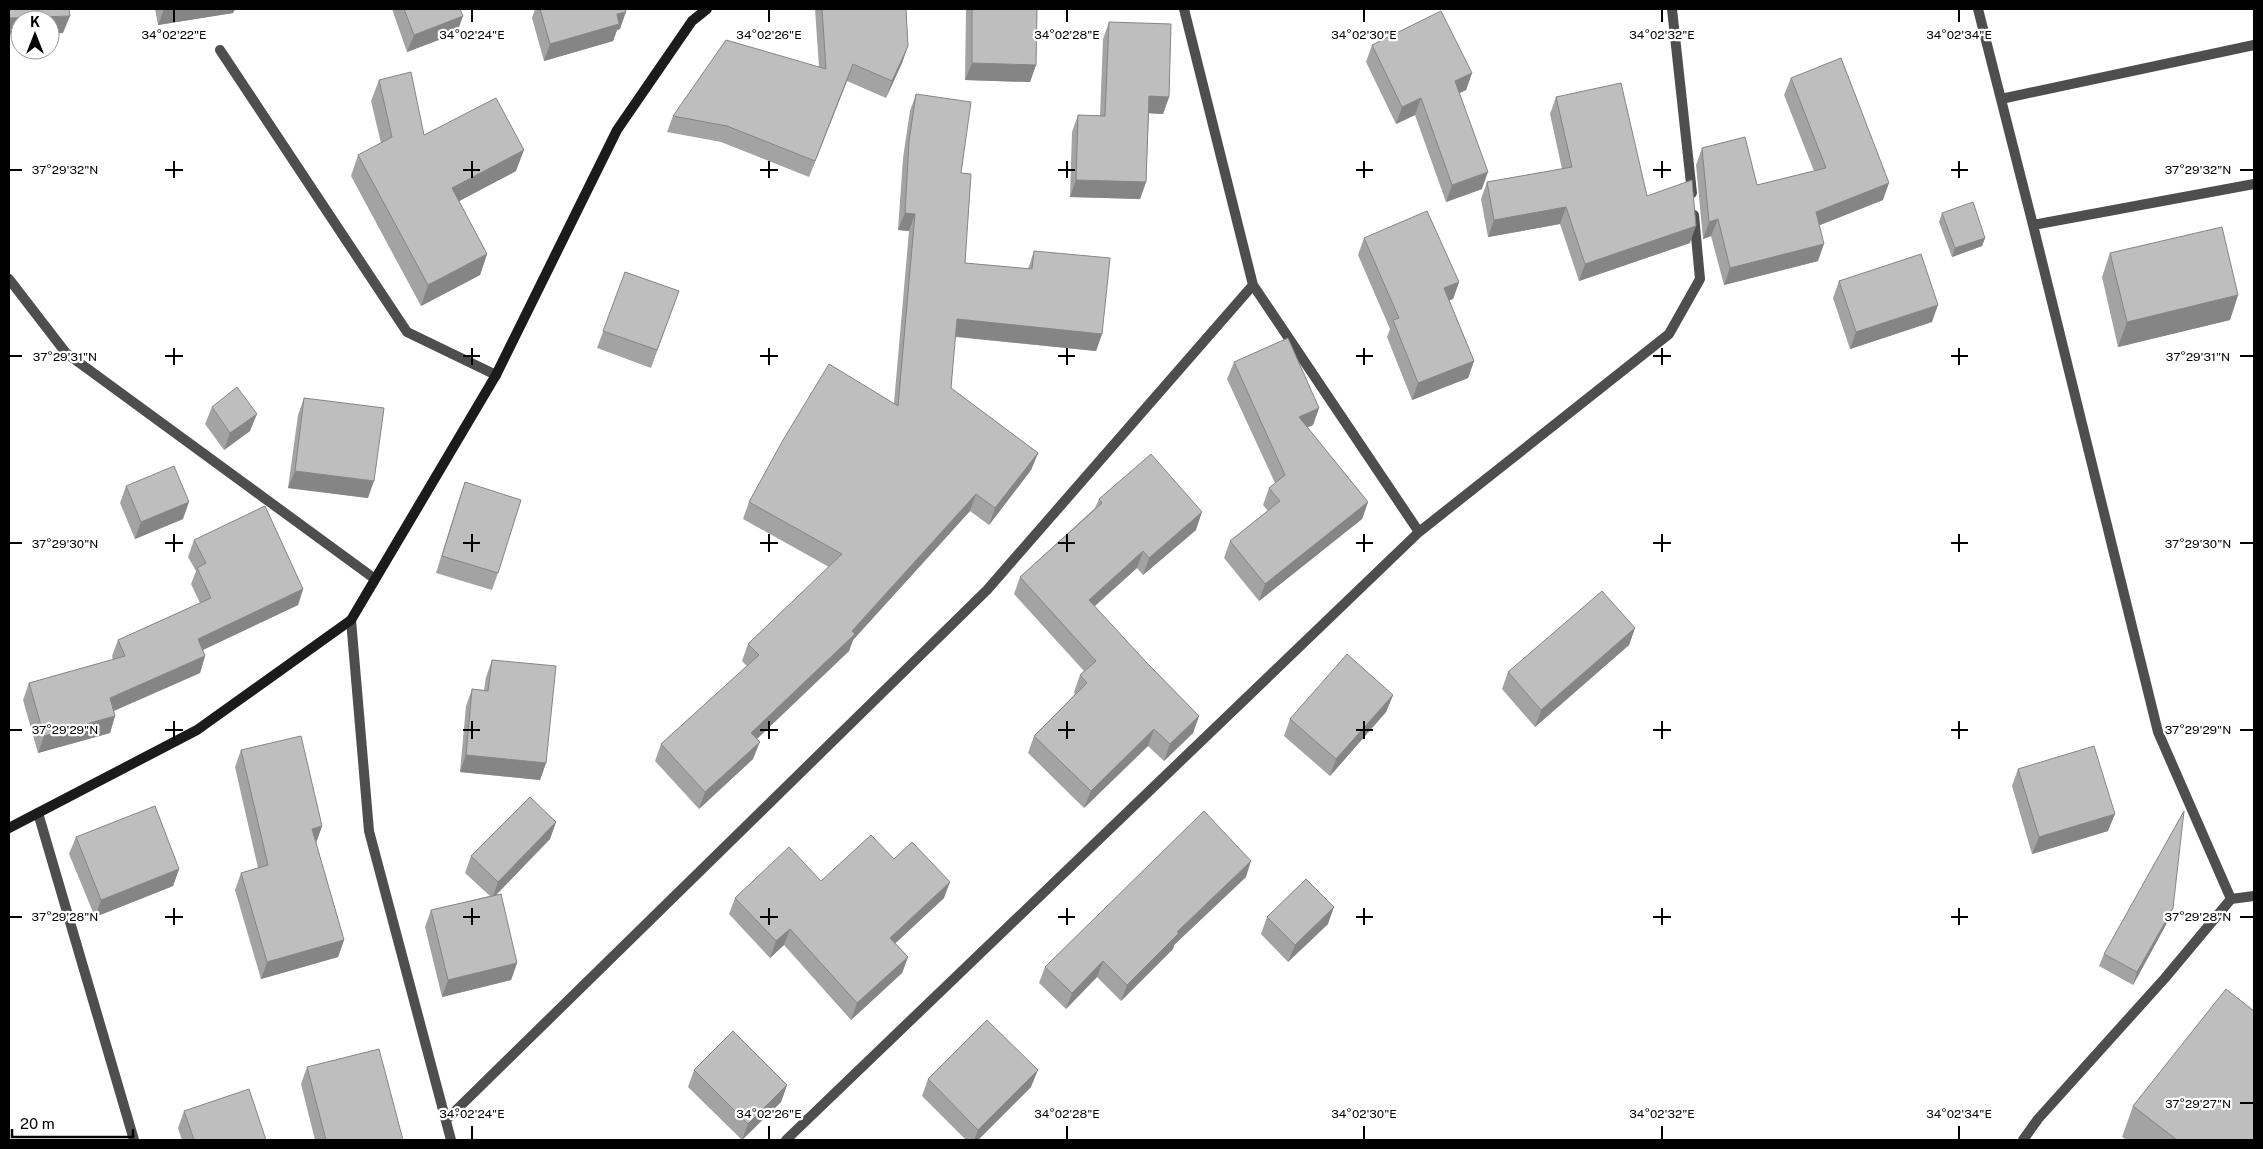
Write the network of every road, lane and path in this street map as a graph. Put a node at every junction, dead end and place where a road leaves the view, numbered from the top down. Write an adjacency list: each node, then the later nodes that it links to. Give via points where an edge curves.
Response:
1 (707, 9): 12 (street, via 692,21 617,130)
2 (1184, 9): 11 (street)
3 (1672, 9): 13 (street, via 1700,279 1669,334)
4 (1978, 9): 7 (street)
5 (2254, 45): 7 (street)
6 (220, 50): 12 (street, via 407,332)
7 (2001, 99): 9 (street)
8 (2254, 184): 9 (street)
9 (2034, 225): 19 (street, via 2158,732)
10 (9, 279): 14 (street, via 66,353)
11 (1253, 286): 13 (street); 20 (street, via 987,590)
12 (496, 375): 14 (street)
13 (1419, 532): 23 (street)
14 (375, 579): 15 (street)
15 (351, 620): 16 (street, via 197,730); 20 (street, via 369,831)
16 (38, 813): 17 (street); 21 (street)
17 (9, 828)
18 (2254, 896): 19 (street)
19 (2231, 898): 24 (street)
20 (446, 1120): 22 (street)
21 (134, 1140)
22 (451, 1140)
23 (786, 1140)
24 (2023, 1140)

